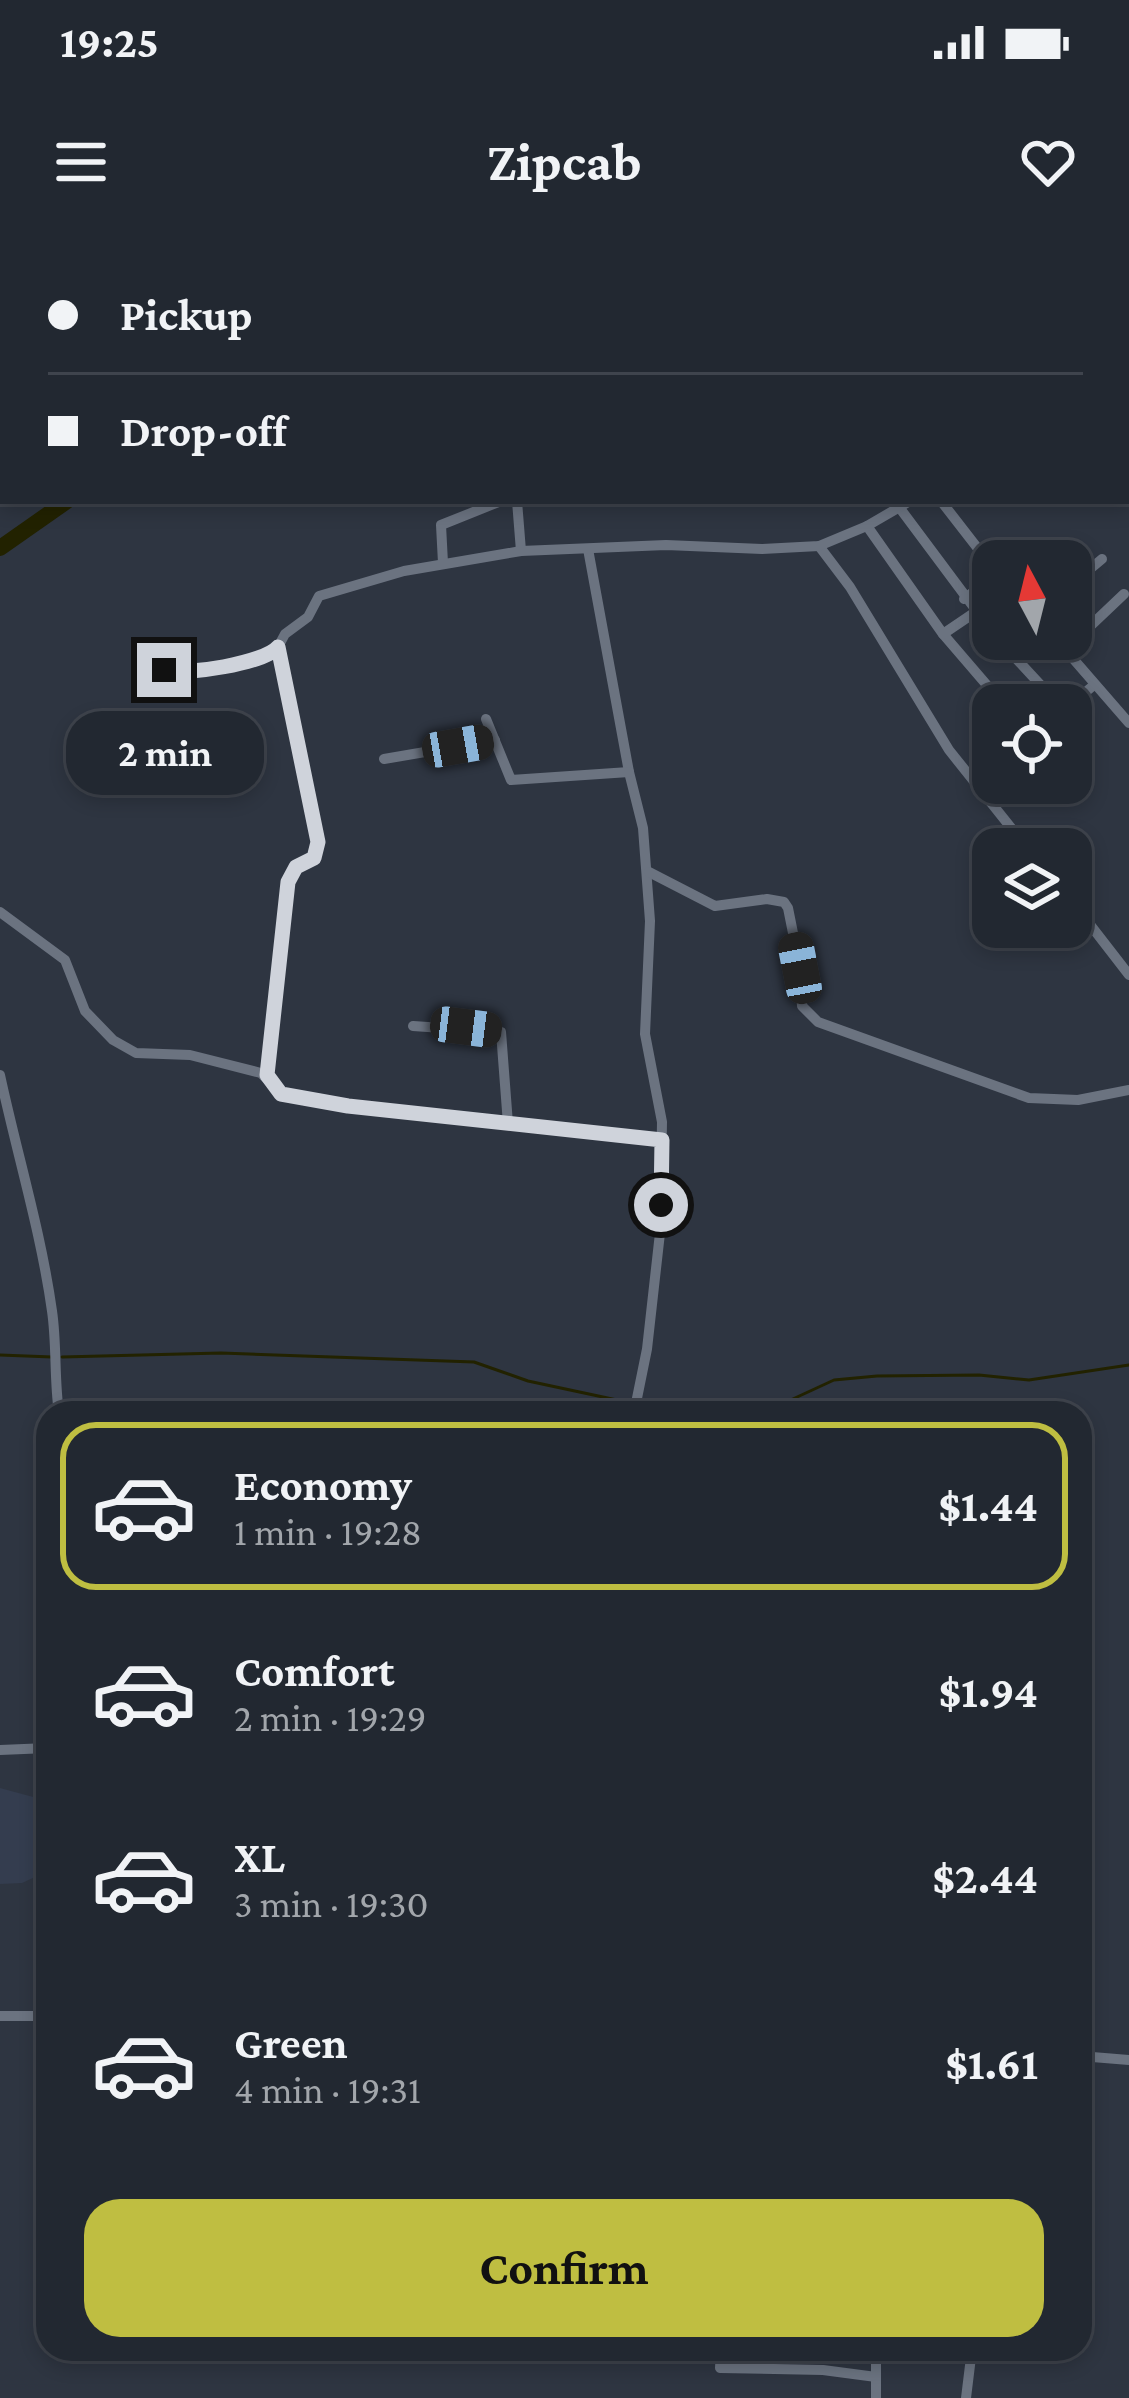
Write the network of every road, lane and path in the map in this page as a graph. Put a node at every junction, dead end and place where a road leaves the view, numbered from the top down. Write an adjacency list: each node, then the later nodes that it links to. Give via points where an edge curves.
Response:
1 (494, 504): 11 (street, via 441,525)
2 (517, 504): 9 (street)
3 (904, 504): 5 (street); 15 (street)
4 (943, 504): 6 (street)
5 (867, 526): 7 (street); 19 (street)
6 (972, 543)
7 (819, 546): 8 (street); 32 (street, via 949,751)
8 (588, 548): 9 (street); 31 (street)
9 (521, 551): 11 (street)
10 (1102, 560): 12 (street)
11 (443, 563): 20 (street, via 323,592)
12 (1092, 568)
13 (972, 592): 15 (street)
14 (1124, 594): 18 (street)
15 (964, 599): 16 (street)
16 (972, 610)
17 (972, 614): 19 (street)
18 (1092, 619)
19 (943, 634): 24 (street)
20 (278, 647): 23 (street, via 226,665); 39 (street, via 318,842 314,858 288,882)
21 (1018, 660): 25 (street)
22 (1074, 660): 26 (street)
23 (164, 670)
24 (986, 684)
25 (1040, 684)
26 (1094, 685): 28 (street)
27 (486, 719): 29 (street)
28 (1129, 723)
29 (495, 740): 30 (street); 31 (street, via 511,780)
30 (385, 759)
31 (629, 772): 33 (street)
32 (1011, 828)
33 (649, 872): 40 (street, via 715,906 784,902 802,1006 818,1022 1029,1098); 42 (street, via 645,1034)
34 (0, 911): 39 (street, via 65,960 85,1011 125,1049)
35 (1092, 927): 36 (street)
36 (1129, 975)
37 (413, 1026): 41 (street, via 501,1032)
38 (0, 1075): 43 (street)
39 (267, 1075): 41 (street, via 281,1094)
40 (1129, 1090)
41 (508, 1124): 42 (street)
42 (662, 1140): 46 (street, via 660,1233)
43 (15, 1143): 44 (street); 45 (street, via 43,1253)
44 (0, 1146)
45 (57, 1401)
46 (638, 1401)
47 (36, 1748): 48 (street)
48 (0, 1750)
49 (0, 2016): 50 (street)
50 (36, 2016)
51 (1092, 2057): 52 (street)
52 (1129, 2060)
53 (720, 2361): 56 (street, via 720,2368)
54 (876, 2361): 56 (street)
55 (971, 2361): 58 (street)
56 (876, 2377): 57 (street)
57 (876, 2398)
58 (966, 2398)

